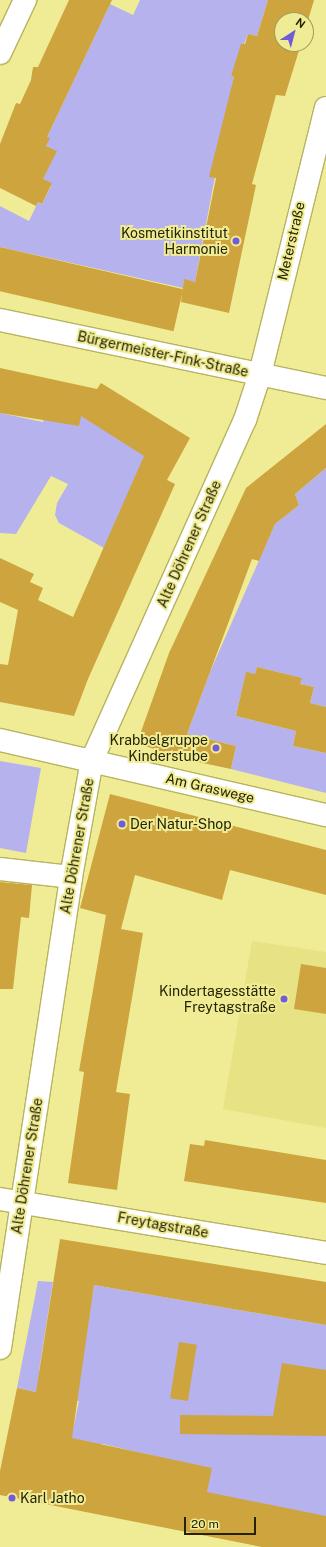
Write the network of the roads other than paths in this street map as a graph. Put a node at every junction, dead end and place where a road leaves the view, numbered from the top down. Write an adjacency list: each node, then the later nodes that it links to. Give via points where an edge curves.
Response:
1 (25, 0): 2 (street)
2 (0, 53)
3 (326, 108): 5 (street, Meterstraße)
4 (0, 320): 5 (street, Bürgermeister-Fink-Straße)
5 (260, 374): 6 (street, Bürgermeister-Fink-Straße); 8 (street, Alte Döhrener Straße, via 245,420)
6 (326, 388)
7 (0, 740): 8 (street, Am Graswege)
8 (92, 760): 9 (street, Am Graswege); 11 (street, Alte Döhrener Straße)
9 (326, 815)
10 (0, 869): 11 (street)
11 (71, 877): 13 (street, Alte Döhrener Straße)
12 (0, 1199): 13 (street, Freytagstraße)
13 (22, 1201): 14 (street, Freytagstraße); 15 (street, Alte Döhrener Straße)
14 (326, 1253)
15 (0, 1348)

